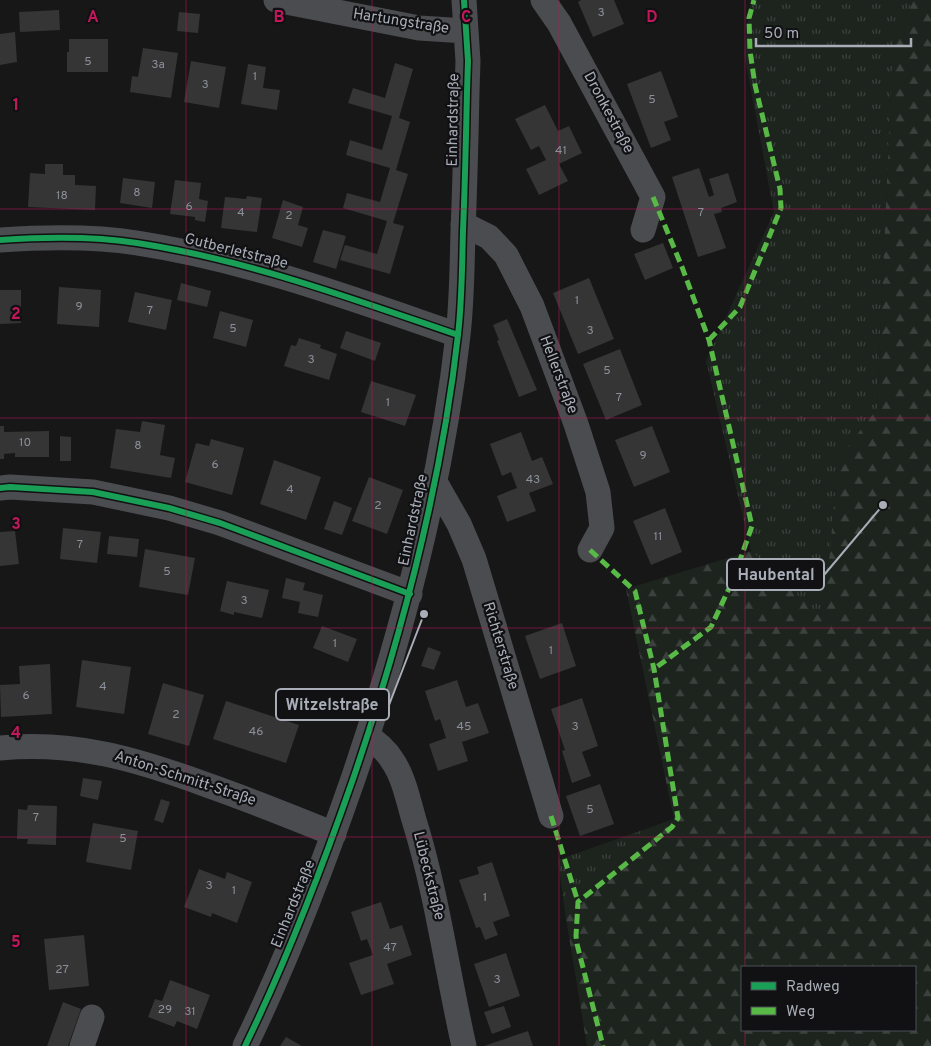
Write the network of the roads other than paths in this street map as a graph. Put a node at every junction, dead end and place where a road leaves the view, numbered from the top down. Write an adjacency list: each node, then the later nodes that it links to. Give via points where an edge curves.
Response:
1 (276, 0): 4 (street, Hartungstraße, via 419,28)
2 (464, 0): 4 (street, Einhardstraße)
3 (543, 0): 6 (street, Dronkestraße, via 559,23 653,196)
4 (466, 31): 5 (street, Einhardstraße)
5 (464, 224): 8 (street, Einhardstraße); 11 (street, Hellerstraße, via 489,237 506,255 535,315 598,492 602,528)
6 (643, 230)
7 (0, 240): 8 (street, Gutberletstraße, via 65,238 135,242 312,285)
8 (458, 335): 9 (street, Einhardstraße)
9 (435, 482): 12 (street, Einhardstraße); 15 (street, Richterstraße, via 474,559)
10 (0, 488): 12 (street, via 93,492 169,508 220,523)
11 (590, 550)
12 (410, 594): 13 (street, Einhardstraße)
13 (368, 736): 16 (street, Einhardstraße); 18 (street, Lübeckstraße, via 392,759 400,774 435,897)
14 (0, 748): 16 (street, Anton-Schmitt-Straße, via 48,746 106,753 262,804)
15 (551, 816)
16 (334, 834): 20 (street, Einhardstraße, via 272,991)
17 (92, 1017): 19 (street)
18 (462, 1037)
19 (82, 1046)
20 (245, 1046)

